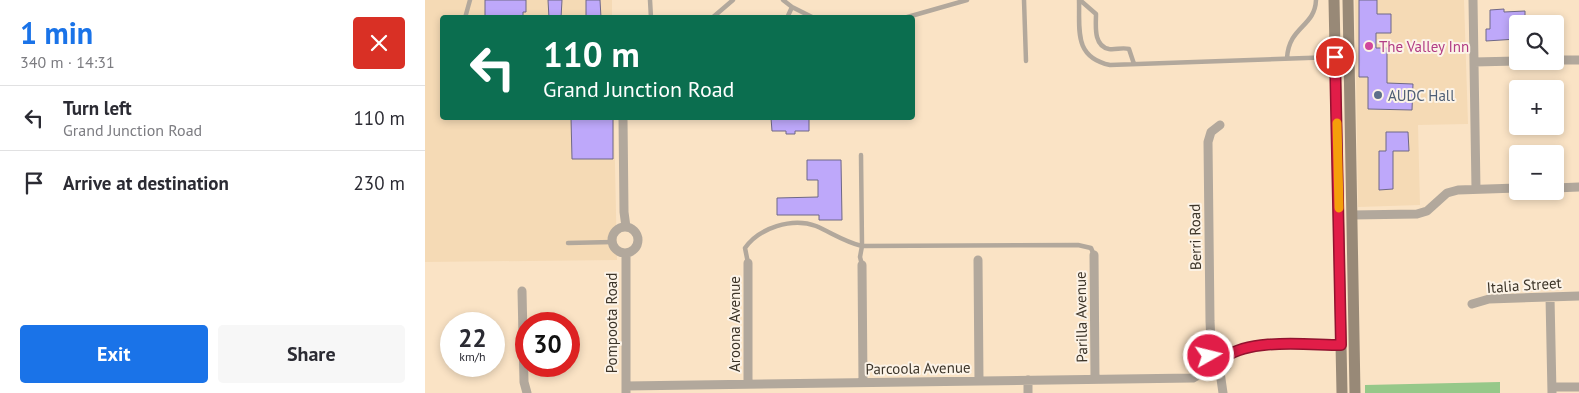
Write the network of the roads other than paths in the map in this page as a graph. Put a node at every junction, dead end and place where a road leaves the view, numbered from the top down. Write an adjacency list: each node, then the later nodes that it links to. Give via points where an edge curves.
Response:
1 (470, 0): 13 (lane)
2 (650, 0): 14 (lane)
3 (733, 0): 15 (lane)
4 (783, 0): 12 (lane)
5 (967, 0): 18 (lane)
6 (1024, 0): 25 (lane)
7 (1079, 0): 27 (lane, via 1096,14 1099,41 1108,49 1129,49); 27 (lane, via 1081,43 1085,52 1101,63)
8 (1315, 0): 20 (lane, via 1315,11 1292,37)
9 (1334, 0): 19 (main road)
10 (1348, 0): 21 (main road)
11 (1473, 0): 26 (street)
12 (792, 7): 16 (lane); 17 (lane)
13 (466, 15)
14 (651, 15)
15 (716, 15)
16 (788, 15)
17 (808, 15)
18 (914, 15)
19 (1335, 57): 20 (lane); 21 (main road); 35 (main road)
20 (1287, 58): 27 (lane)
21 (1349, 58): 36 (main road)
22 (1564, 60): 23 (street)
23 (1579, 60)
24 (1509, 61): 26 (street)
25 (1026, 62)
26 (1474, 62): 32 (street)
27 (1134, 64)
28 (623, 120): 37 (street)
29 (1220, 125): 52 (street, Berri Road, via 1211,132 1208,142 1211,341)
30 (861, 155): 40 (lane)
31 (1579, 187): 34 (street)
32 (1476, 188): 33 (street); 36 (street, via 1447,193 1427,211 1417,214)
33 (1509, 188)
34 (1564, 188)
35 (1339, 215): 36 (main road); 50 (main road)
36 (1351, 215): 51 (main road)
37 (626, 227): 38 (street, via 617,230); 41 (street, via 634,231 638,241 634,249)
38 (613, 242): 39 (lane); 41 (street, via 616,248)
39 (568, 243)
40 (862, 246): 42 (lane, via 1078,245 1091,248); 44 (lane, via 845,242 816,226 786,224 764,231 748,244 745,248); 45 (lane)
41 (626, 253): 62 (street, Pompoota Road)
42 (1094, 255): 55 (street, Parilla Avenue)
43 (978, 260): 57 (street)
44 (747, 264): 60 (street, Aroona Avenue)
45 (861, 265): 58 (street)
46 (523, 291): 64 (street, via 524,382)
47 (1579, 296): 48 (street, Italia Street)
48 (1550, 297): 49 (street, Italia Street, via 1489,299); 63 (street)
49 (1472, 304)
50 (1341, 345): 51 (main road); 52 (street, via 1255,346); 68 (main road)
51 (1354, 345): 69 (main road)
52 (1221, 355): 53 (street, via 1207,360); 54 (street, via 1227,364)
53 (1209, 368): 54 (street); 55 (street, Parcoola Avenue, via 1193,378)
54 (1220, 372): 67 (street)
55 (1095, 379): 56 (street, Parcoola Avenue)
56 (1028, 380): 57 (street, Parcoola Avenue); 66 (street)
57 (979, 381): 58 (street, Parcoola Avenue)
58 (863, 382): 59 (street, Parcoola Avenue)
59 (811, 383): 60 (street, Parcoola Avenue); 65 (street)
60 (748, 384): 62 (street, Parcoola Avenue)
61 (1579, 387): 63 (street)
62 (626, 389)
63 (1552, 390)
64 (527, 393)
65 (811, 393)
66 (1028, 393)
67 (1223, 393)
68 (1342, 393)
69 (1355, 393)

